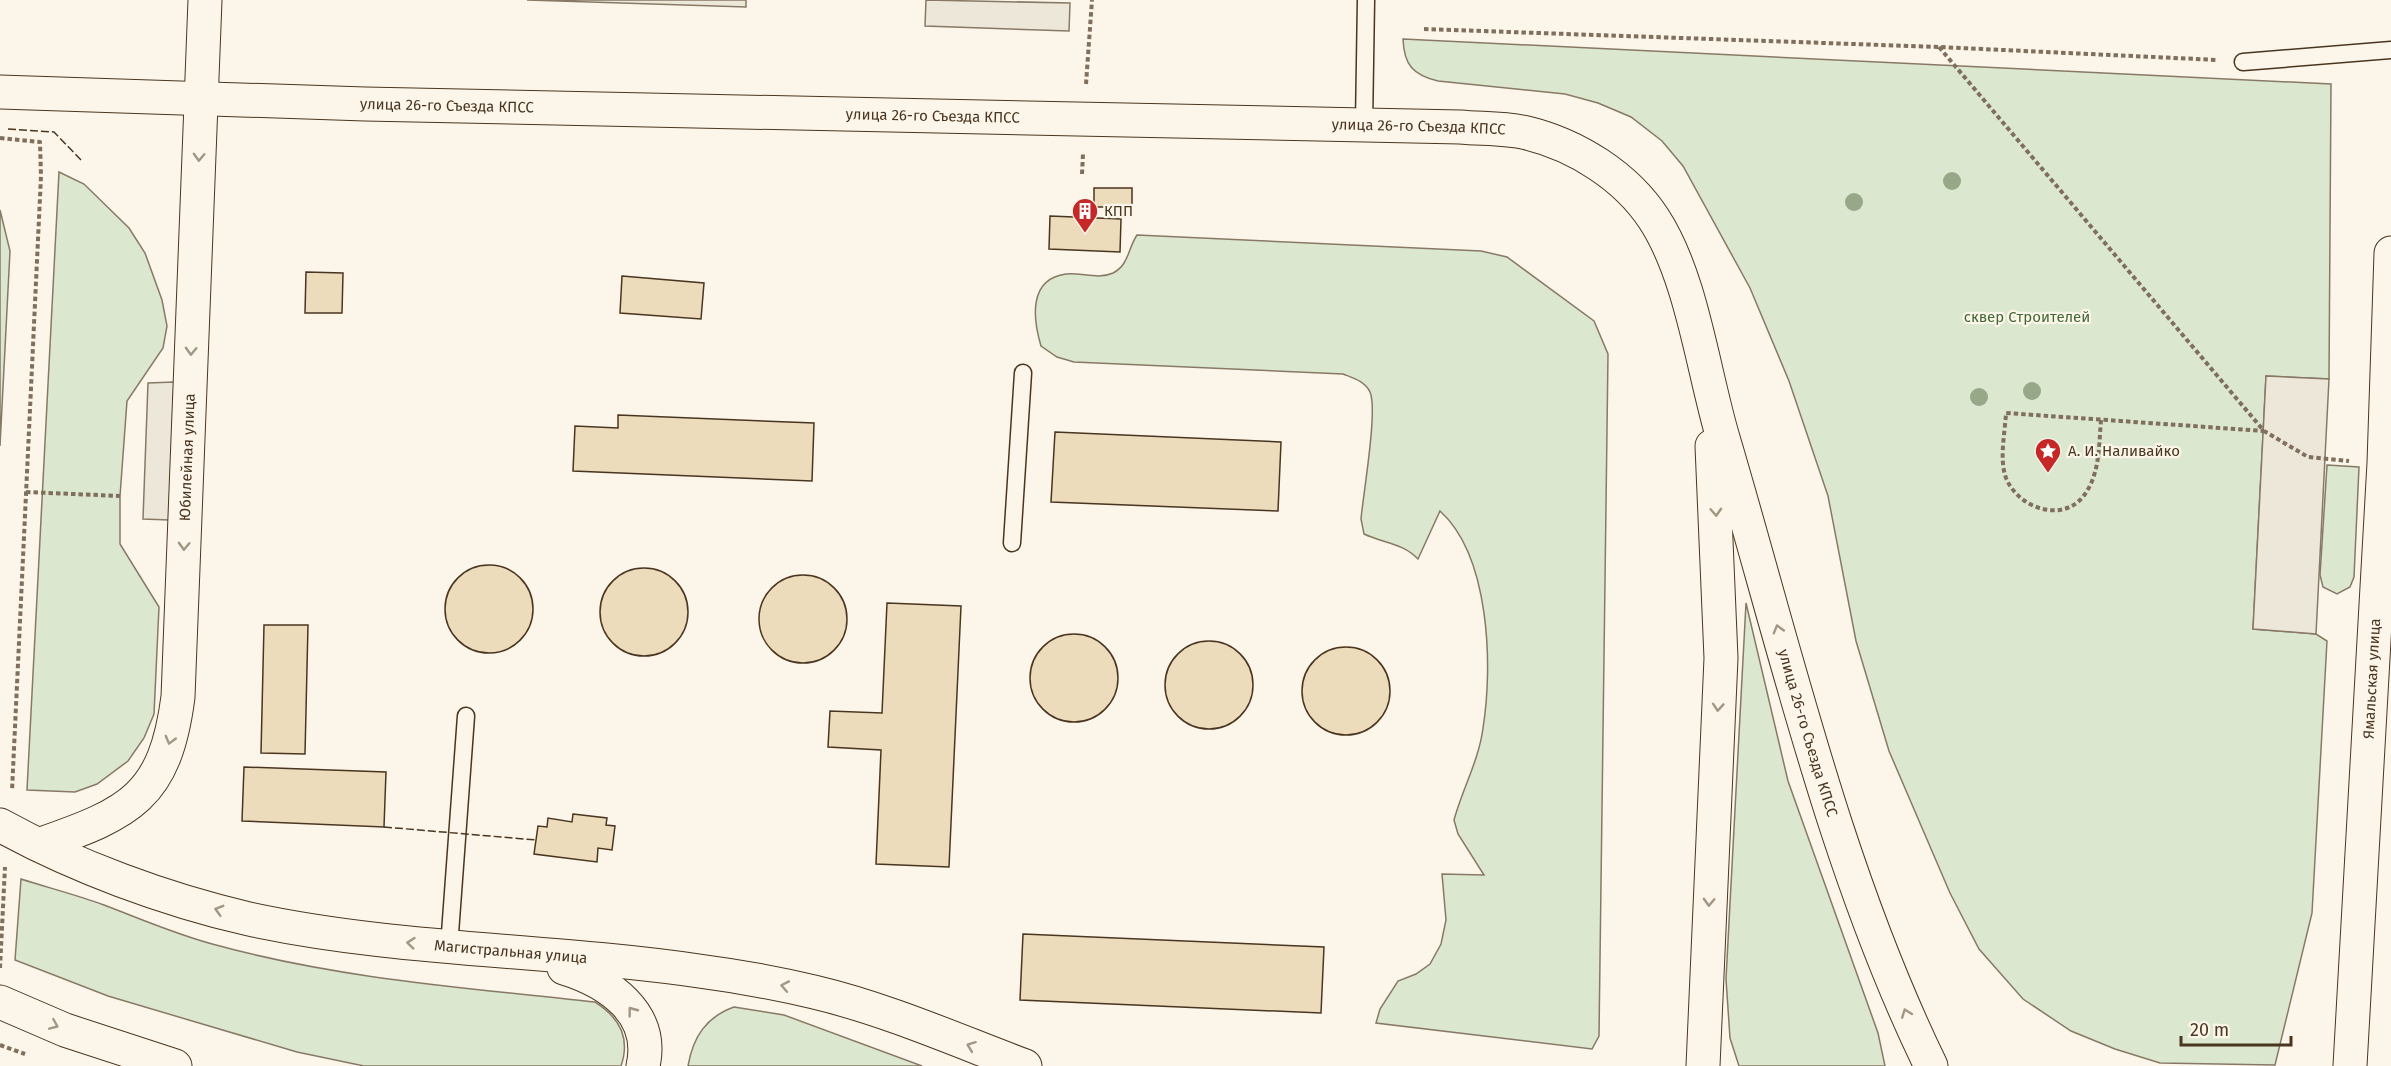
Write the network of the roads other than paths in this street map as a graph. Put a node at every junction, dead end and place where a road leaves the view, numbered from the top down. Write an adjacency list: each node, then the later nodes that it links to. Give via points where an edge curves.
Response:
1 (205, 0): 6 (main road, Юбилейная улица)
2 (1366, 0): 7 (lane)
3 (2391, 50): 4 (lane)
4 (2243, 62)
5 (0, 92): 6 (main road, улица 26-го Съезда КПСС)
6 (201, 98): 7 (main road, улица 26-го Съезда КПСС); 15 (main road, Юбилейная улица, one-way to 15, via 178,697 170,746 134,802 111,817)
7 (1364, 124): 10 (main road, улица 26-го Съезда КПСС, via 1525,133 1596,162 1654,219 1675,263)
8 (2391, 253): 12 (main road, Ямальская улица)
9 (1023, 373): 11 (lane)
10 (1709, 391): 22 (main road, улица 26-го Съезда КПСС, one-way to 22, via 1721,658); 23 (main road, улица 26-го Съезда КПСС, one-way to 10, via 1887,965 1825,786)
11 (1012, 543)
12 (2384, 611): 24 (main road, Ямальская улица)
13 (466, 716): 16 (lane)
14 (3, 826): 15 (main road, Магистральная улица)
15 (41, 844): 16 (main road, Магистральная улица, one-way to 15, via 384,940 248,918 118,878)
16 (449, 946): 17 (main road, Магистральная улица)
17 (511, 951): 20 (main road, one-way to 17, via 645,1036 638,1018 623,999 605,984); 21 (main road, Магистральная улица, one-way to 17, via 816,992 696,970)
18 (0, 1002): 19 (main road, one-way to 19, via 65,1030)
19 (175, 1066)
20 (643, 1066)
21 (1025, 1066)
22 (1703, 1066)
23 (1931, 1066)
24 (2350, 1066)

